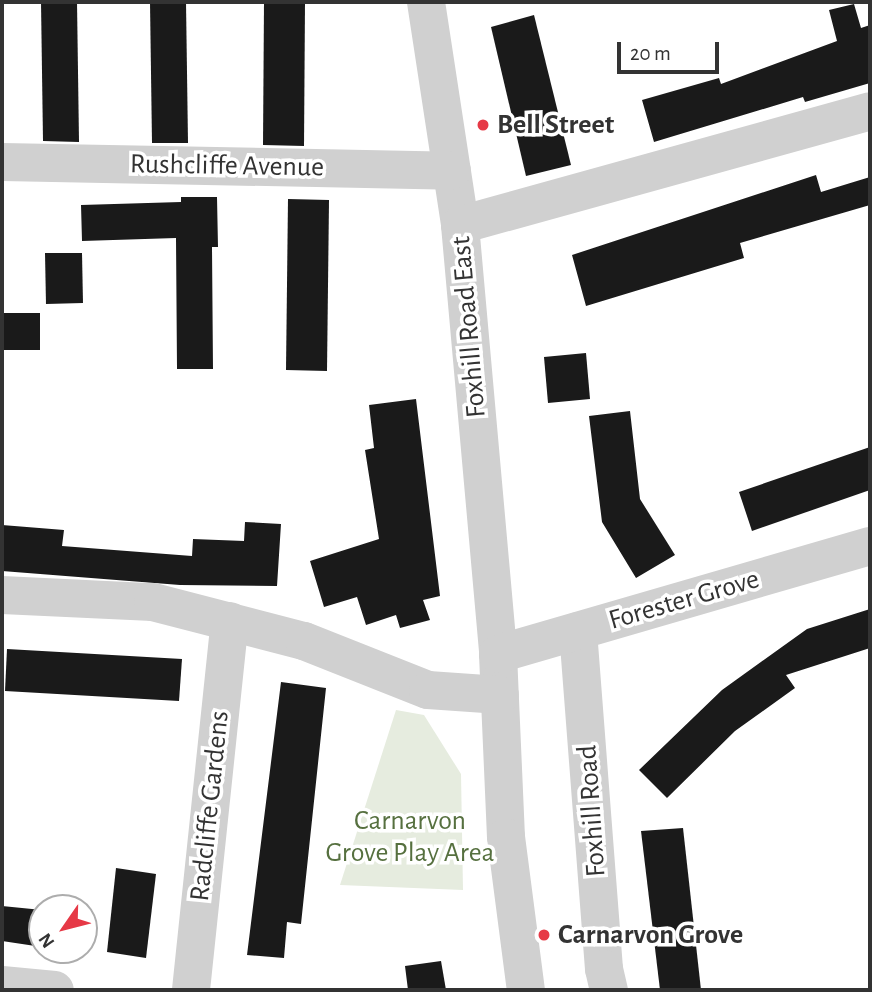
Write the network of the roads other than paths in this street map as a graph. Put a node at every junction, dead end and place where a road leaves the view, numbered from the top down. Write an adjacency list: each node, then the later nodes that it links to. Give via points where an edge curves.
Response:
1 (426, 2): 4 (street, Foxhill Road East)
2 (870, 111): 5 (street)
3 (2, 162): 4 (street, Rushcliffe Avenue)
4 (452, 172): 5 (street, Foxhill Road East)
5 (460, 225): 10 (street, Foxhill Road East)
6 (870, 546): 9 (street, Forester Grove)
7 (2, 595): 8 (street, via 153,603)
8 (230, 621): 11 (street, via 304,641 428,690); 14 (street, Radcliffe Gardens)
9 (578, 631): 10 (street, Forester Grove); 16 (street, Foxhill Road)
10 (498, 654): 11 (street, Foxhill Road East)
11 (499, 695): 15 (street, Foxhill Road East, via 506,836)
12 (2, 985): 13 (street)
13 (55, 990)
14 (191, 990)
15 (526, 990)
16 (609, 990)

